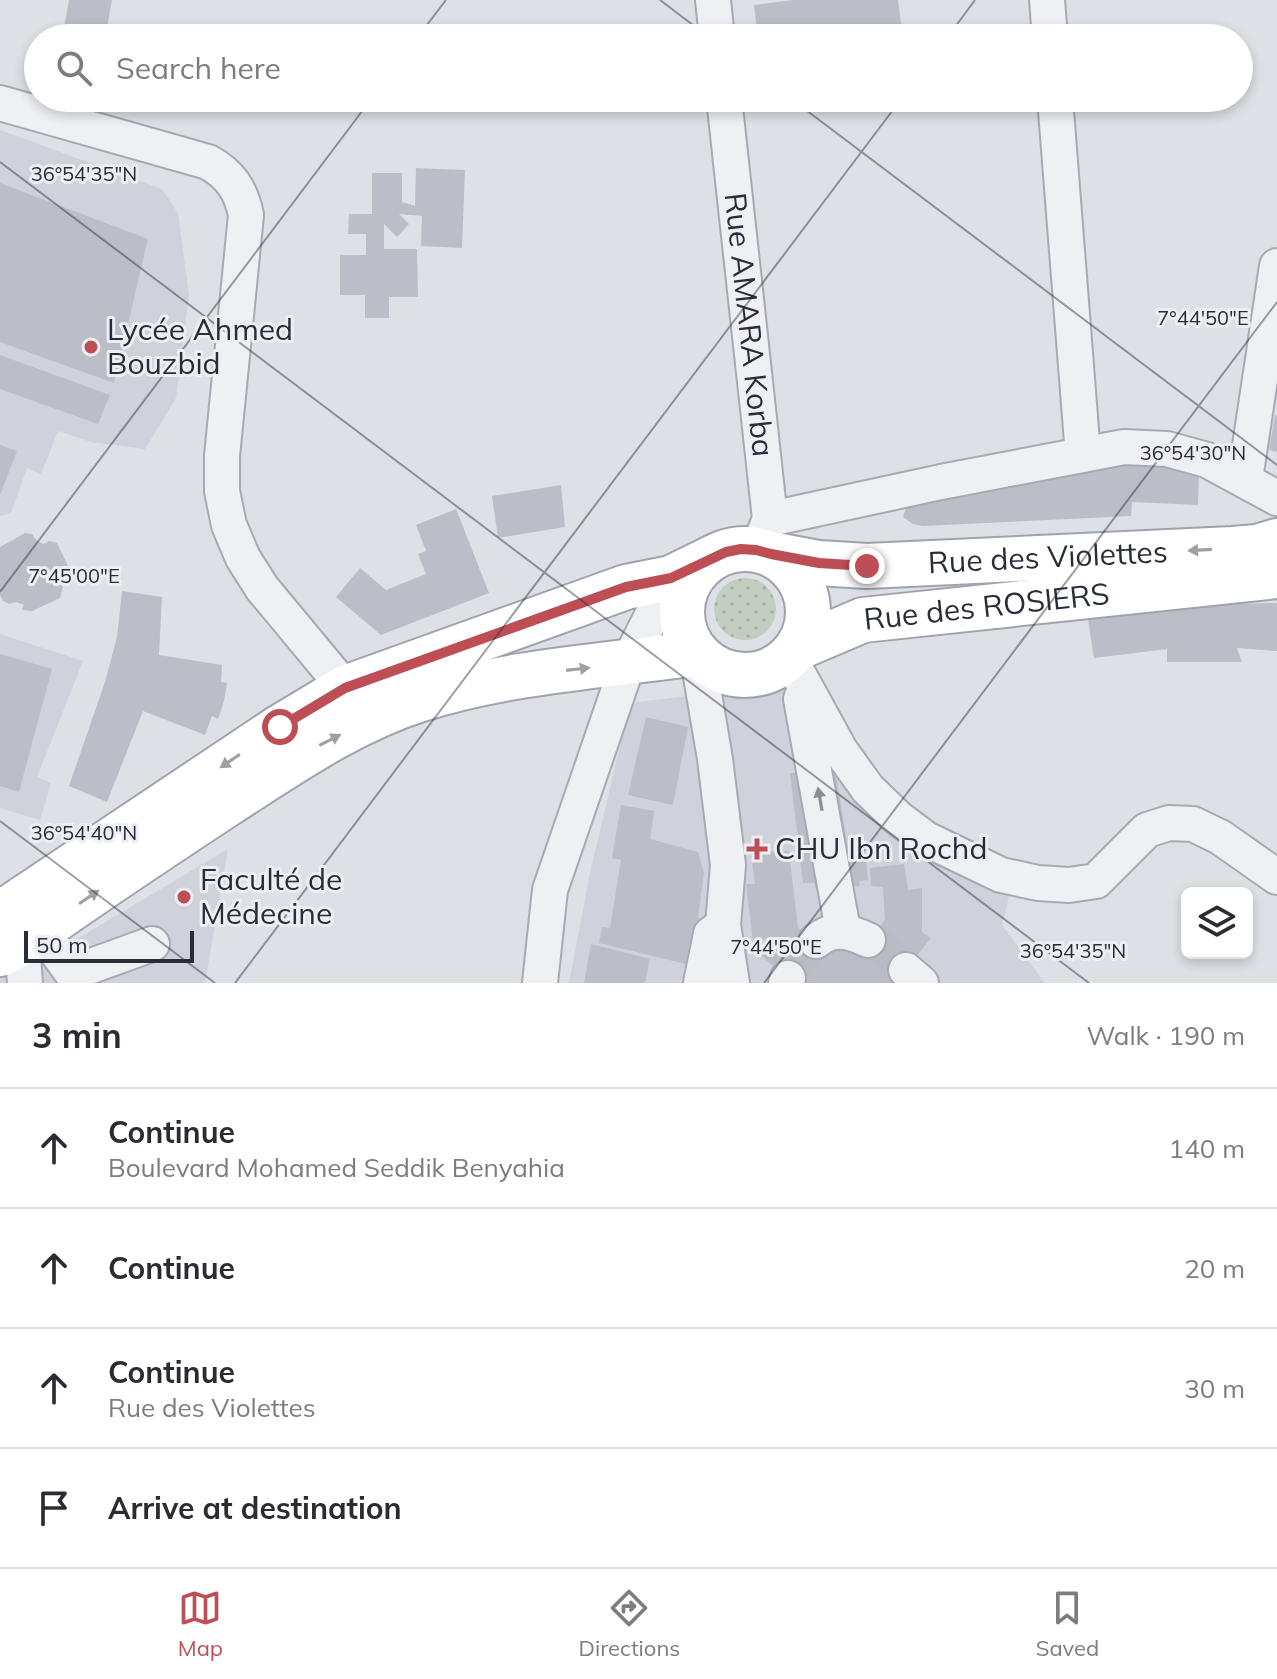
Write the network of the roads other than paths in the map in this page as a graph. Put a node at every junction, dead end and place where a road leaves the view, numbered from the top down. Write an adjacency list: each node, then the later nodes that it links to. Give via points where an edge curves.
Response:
1 (713, 0): 3 (street)
2 (1047, 0): 4 (street)
3 (716, 24)
4 (1049, 24)
5 (0, 103): 6 (street)
6 (24, 110)
7 (32, 112): 22 (street, via 208,162 238,189 246,215 222,456 229,525 262,588)
8 (725, 112): 14 (street, Rue AMARA Korba)
9 (1056, 112): 11 (street)
10 (1277, 266): 12 (street)
11 (1083, 455): 12 (street, via 1124,447 1167,449 1207,460); 14 (street, via 941,482)
12 (1245, 479): 13 (street)
13 (1277, 498)
14 (766, 541): 15 (main road, Rue des Violettes, one-way to 14, via 1233,549 867,566 819,563); 16 (main road); 20 (main road, via 799,578 806,595 809,614)
15 (1277, 541)
16 (712, 558): 18 (main road); 19 (main road, via 685,592 686,634)
17 (1277, 576): 20 (main road, Rue des ROSIERS, via 863,620)
18 (671, 578): 21 (street); 22 (main road, via 626,587)
19 (697, 653): 20 (main road, via 733,674 754,674); 21 (main road); 24 (street, via 728,865)
20 (794, 657): 23 (street, via 840,750 868,789 926,839 1001,875 1069,885 1096,881 1147,830 1169,823 1193,824 1220,837); 25 (street, one-way to 20)
21 (628, 663): 27 (main road, one-way to 21, via 307,752 372,719 497,680); 28 (street, via 550,890)
22 (345, 688): 27 (main road, one-way to 27, via 280,727)
23 (1277, 877)
24 (723, 925): 29 (street, via 711,934); 30 (street)
25 (842, 937)
26 (152, 944): 27 (street, via 72,973 56,951)
27 (17, 945)
28 (540, 983)
29 (701, 983)
30 (732, 983)

